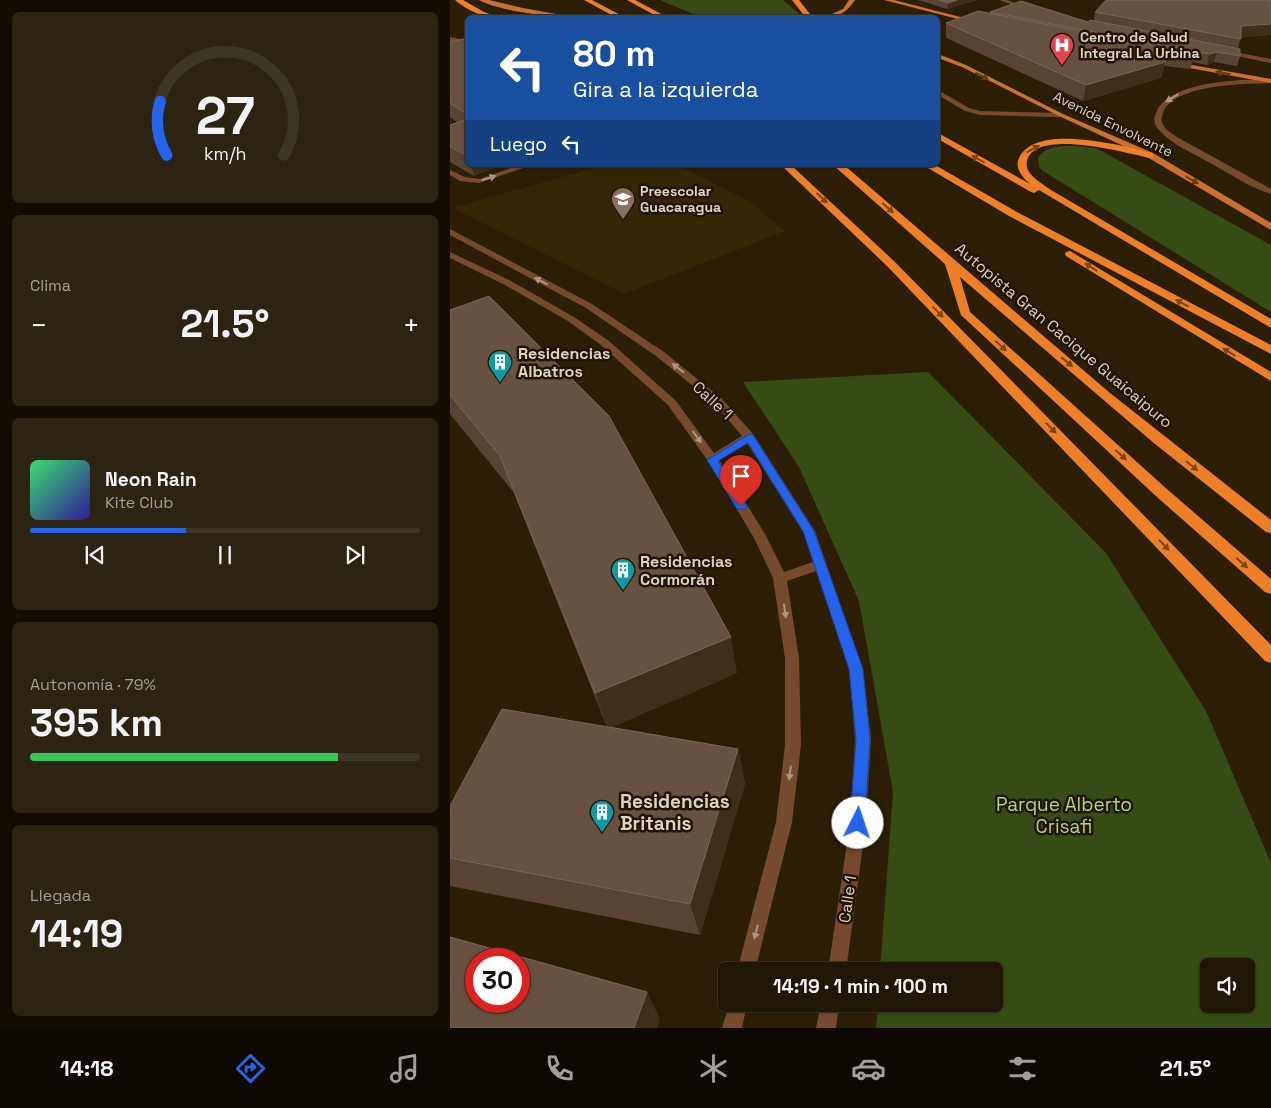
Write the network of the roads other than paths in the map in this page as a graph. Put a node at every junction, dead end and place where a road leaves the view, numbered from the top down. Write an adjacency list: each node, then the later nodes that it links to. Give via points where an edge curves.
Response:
1 (458, 0): 10 (highway)
2 (482, 0): 11 (main road)
3 (587, 0): 12 (highway)
4 (630, 0): 13 (highway)
5 (796, 0): 14 (highway)
6 (852, 0): 15 (main road, via 845,10)
7 (887, 0): 16 (main road)
8 (1002, 0): 9 (street)
9 (1037, 12)
10 (490, 15)
11 (556, 15)
12 (617, 15)
13 (660, 15)
14 (808, 15)
15 (833, 15)
16 (983, 24)
17 (450, 39): 18 (street)
18 (465, 43)
19 (465, 45): 20 (street)
20 (450, 46)
21 (1216, 50): 23 (street)
22 (940, 57): 31 (main road, Avenida Envolvente, one-way to 31)
23 (1271, 61)
24 (1164, 62): 25 (main road, one-way to 24)
25 (1271, 81): 39 (street, Avenida Envolvente, one-way to 39, via 1196,88 1166,101 1158,112 1158,122 1164,132)
26 (940, 84): 28 (street)
27 (940, 93): 30 (street, via 967,110)
28 (962, 97)
29 (969, 101): 30 (street)
30 (994, 113): 31 (street)
31 (1061, 115): 33 (main road, Avenida Envolvente)
32 (940, 137): 45 (highway, one-way to 32)
33 (1150, 156): 41 (main road, Avenida Envolvente, one-way to 41); 45 (highway, one-way to 33, via 1037,185 1028,178 1022,161 1025,154 1034,148 1060,141 1091,142)
34 (522, 167): 38 (street, one-way to 34, via 463,179 479,181)
35 (788, 167): 57 (highway, one-way to 57, via 891,264)
36 (840, 167): 44 (highway, Autopista Gran Cacique Guaicaipuro, one-way to 44)
37 (931, 167): 40 (highway)
38 (450, 172)
39 (1271, 192)
40 (1013, 214): 49 (highway, one-way to 40); 50 (highway, one-way to 40, via 1126,290)
41 (1271, 227)
42 (450, 232): 46 (street, Calle 1, one-way to 42)
43 (450, 255): 47 (street, Calle 1)
44 (950, 262): 53 (highway, Autopista Gran Cacique Guaicaipuro, one-way to 53, via 1208,480); 56 (highway, one-way to 56, via 965,313)
45 (1173, 268): 48 (highway)
46 (589, 306): 47 (street); 51 (street, Calle 1, one-way to 46, via 718,401 660,354)
47 (572, 319): 52 (street, Calle 1, one-way to 52, via 606,343 672,403)
48 (1271, 324)
49 (1271, 350)
50 (1271, 378)
51 (749, 437): 52 (street); 54 (street, Calle 1, via 809,531)
52 (712, 460): 55 (street, Calle 1, via 760,537)
53 (1271, 528)
54 (821, 564): 55 (street); 59 (street, Calle 1, via 856,669 863,739 858,823)
55 (780, 578): 58 (street, Calle 1, one-way to 58, via 792,658 793,745 784,822)
56 (1271, 588)
57 (1271, 656)
58 (748, 962)
59 (838, 962)
60 (736, 1012): 62 (street)
61 (829, 1012): 63 (street)
62 (732, 1028)
63 (826, 1028)

